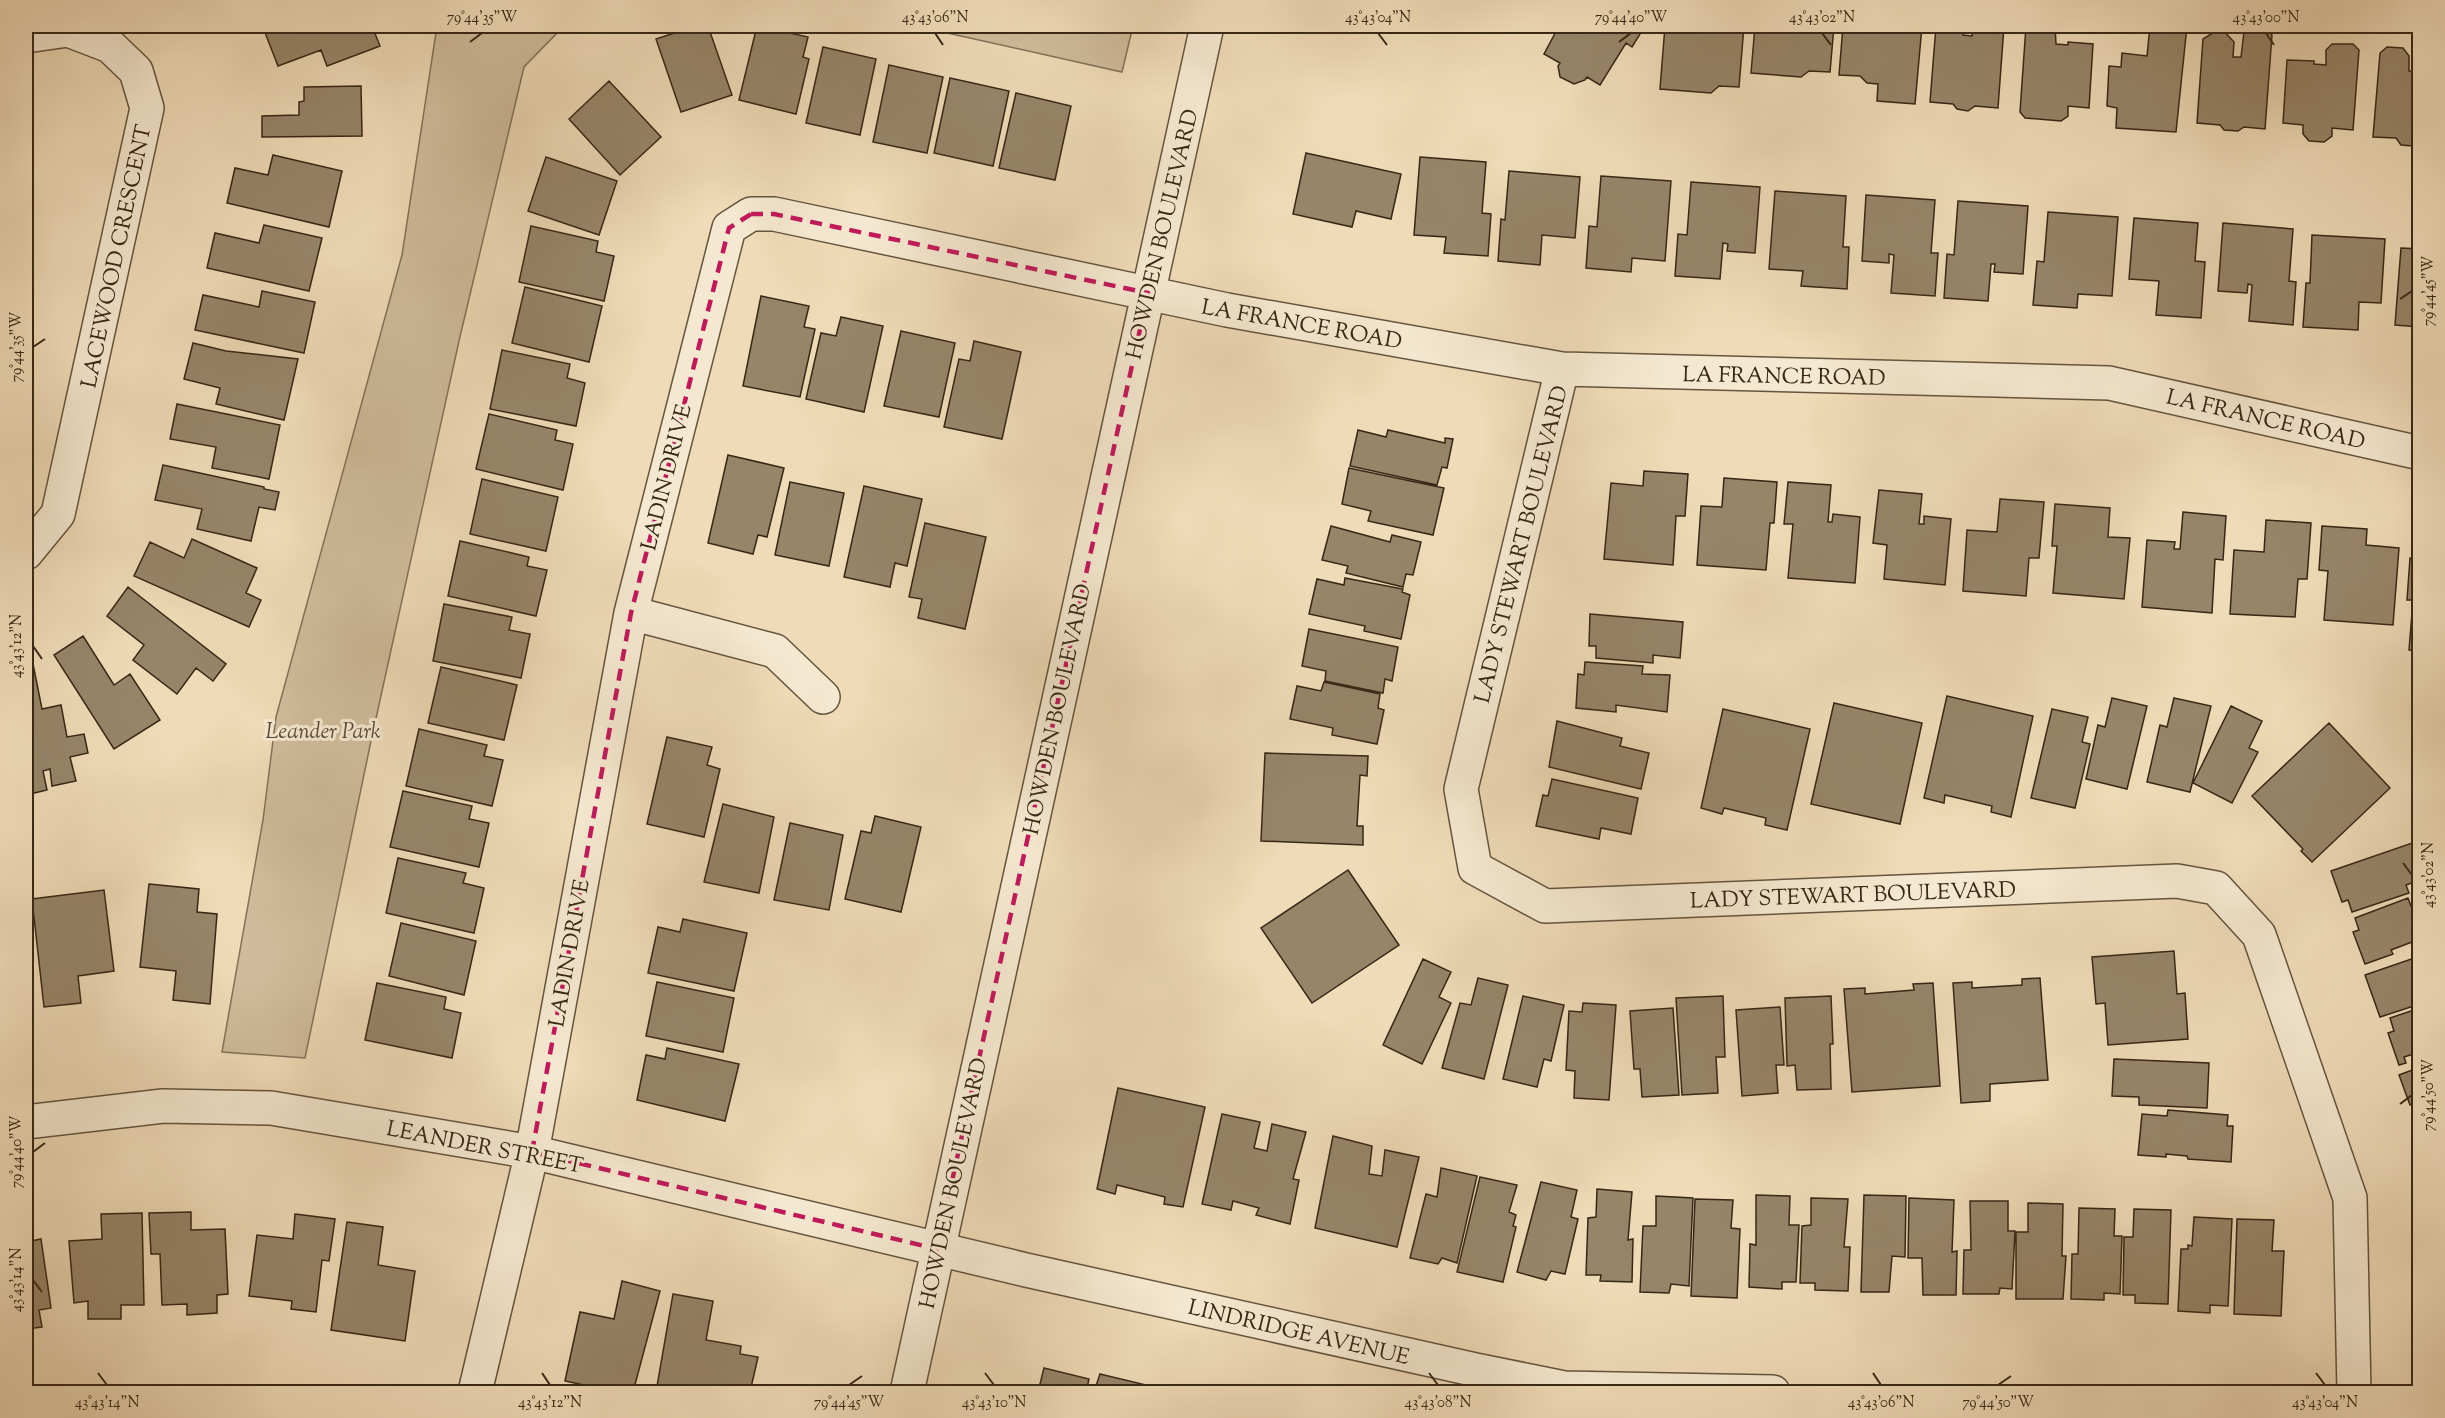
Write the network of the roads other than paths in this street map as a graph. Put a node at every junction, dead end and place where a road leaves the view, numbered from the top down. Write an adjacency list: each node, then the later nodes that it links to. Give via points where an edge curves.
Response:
1 (1207, 26): 3 (street, HOWDEN BOULEVARD)
2 (26, 36): 6 (street, LACEWOOD CRESCENT, via 68,30 110,46 136,71 147,108 58,514)
3 (1148, 293): 4 (street, LA FRANCE ROAD); 7 (street, LADIN DRIVE, via 774,214 751,214 729,228); 11 (street, HOWDEN BOULEVARD)
4 (1562, 369): 5 (street, LA FRANCE ROAD, via 2109,383); 16 (street, LADY STEWART BOULEVARD, via 1461,789 1475,868 1545,906 2177,881 2216,888 2259,935 2350,1198)
5 (2420, 453)
6 (26, 554)
7 (631, 614): 8 (street, via 775,651); 10 (street, LADIN DRIVE)
8 (823, 697)
9 (26, 1122): 10 (street, LEANDER STREET, via 163,1106 271,1108)
10 (532, 1152): 11 (street, LEANDER STREET); 13 (street, LADIN DRIVE)
11 (937, 1249): 12 (street, LINDRIDGE AVENUE); 14 (street, HOWDEN BOULEVARD)
12 (1564, 1390): 15 (street, LINDRIDGE AVENUE)
13 (475, 1392)
14 (907, 1392)
15 (1773, 1392)
16 (2354, 1392)

